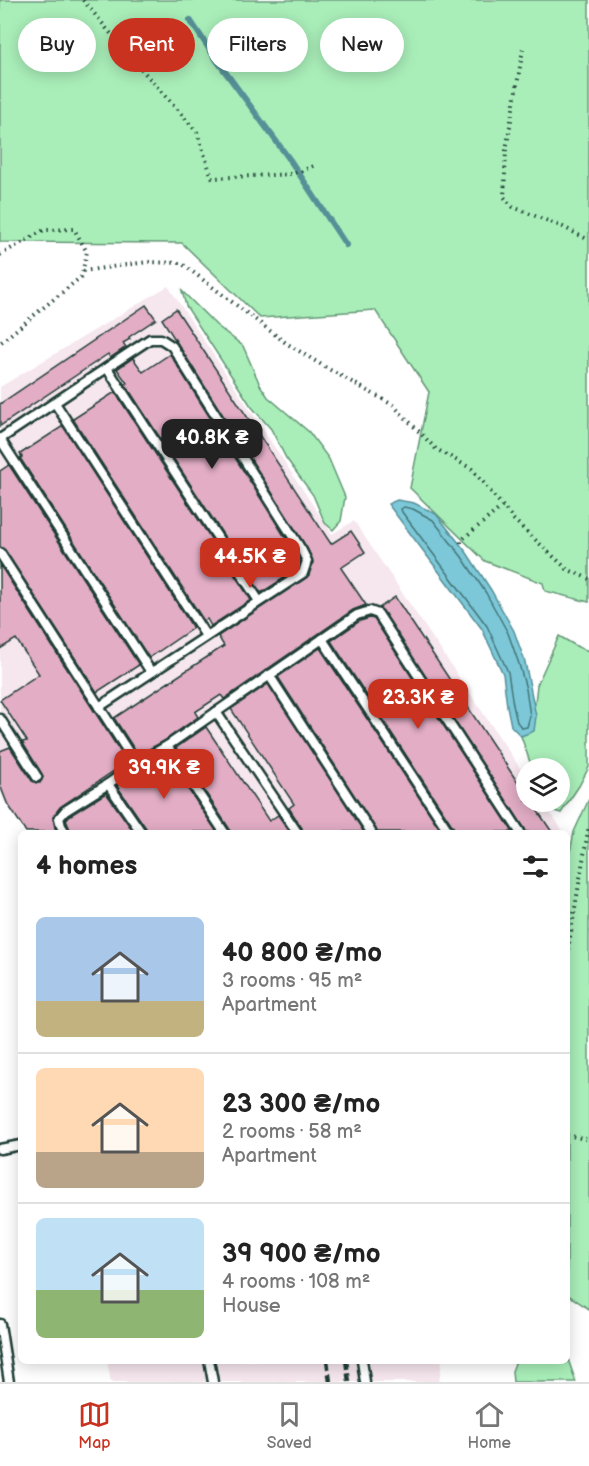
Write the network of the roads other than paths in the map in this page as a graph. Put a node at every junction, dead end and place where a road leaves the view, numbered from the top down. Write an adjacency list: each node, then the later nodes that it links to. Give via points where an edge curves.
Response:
1 (107, 368): 2 (lane); 5 (lane); 5 (lane, via 150,339 161,339 172,346 307,561 303,573)
2 (55, 403): 3 (lane); 6 (lane)
3 (0, 439): 8 (lane)
4 (0, 553): 10 (lane)
5 (259, 601): 6 (lane)
6 (206, 636): 8 (lane)
7 (322, 639): 9 (lane); 22 (lane); 23 (lane, via 357,615 370,611 378,614)
8 (151, 672): 10 (lane)
9 (269, 675): 11 (lane); 21 (lane)
10 (99, 707): 14 (lane)
11 (216, 712): 13 (lane); 20 (lane)
12 (0, 719): 15 (lane)
13 (167, 746): 14 (lane); 19 (lane)
14 (136, 764): 16 (lane)
15 (37, 777)
16 (108, 784): 17 (lane, via 65,811 59,818); 18 (lane)
17 (64, 830)
18 (140, 830)
19 (223, 830)
20 (296, 830)
21 (370, 830)
22 (448, 830)
23 (519, 830)
24 (18, 1146): 25 (lane)
25 (0, 1149)
26 (0, 1324): 29 (lane)
27 (210, 1364): 30 (lane)
28 (363, 1364): 31 (lane)
29 (9, 1382)
30 (213, 1382)
31 (365, 1382)

